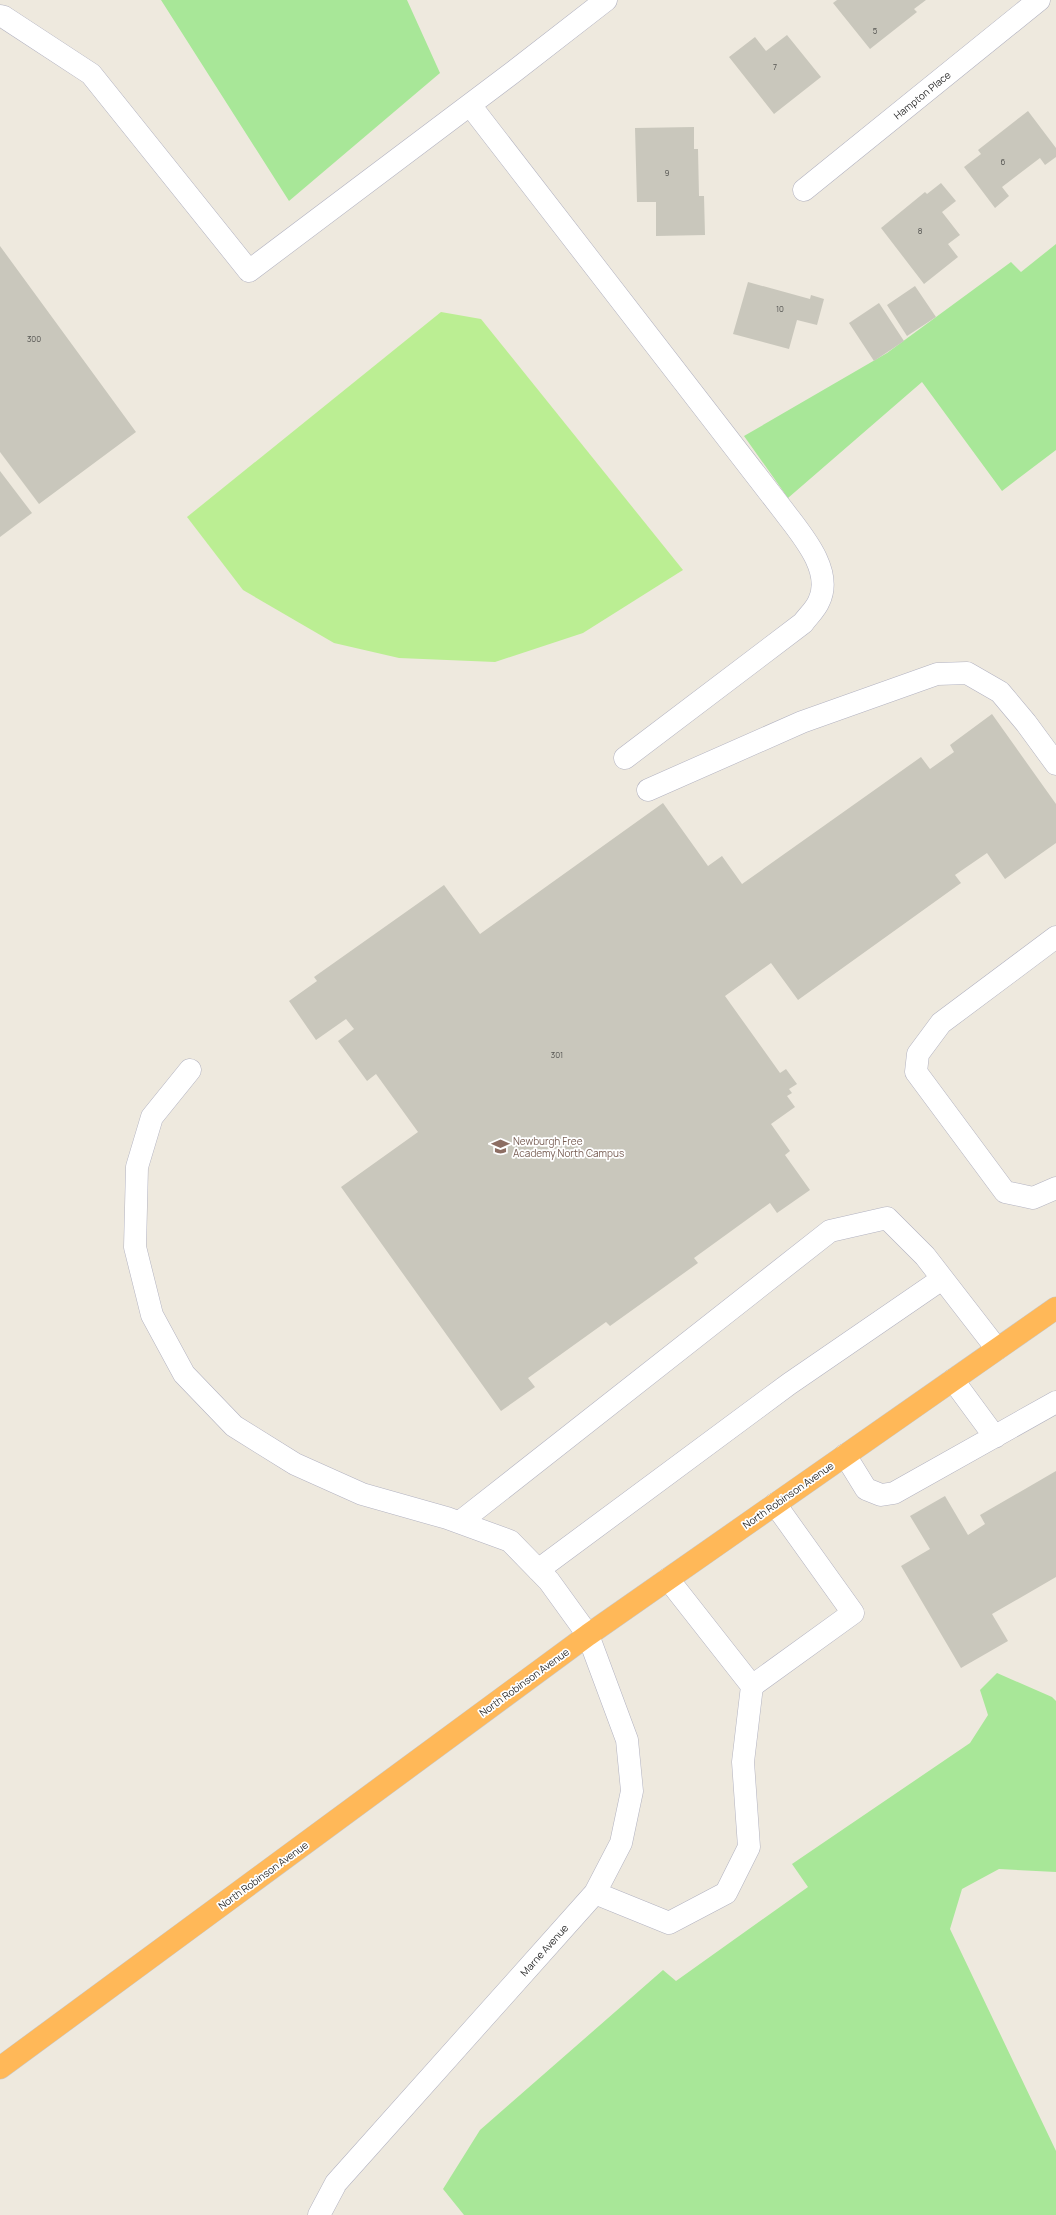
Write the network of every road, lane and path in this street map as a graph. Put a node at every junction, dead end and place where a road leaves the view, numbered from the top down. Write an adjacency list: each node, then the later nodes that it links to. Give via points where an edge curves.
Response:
1 (606, 0): 4 (street)
2 (1039, 0): 5 (street, Hampton Place)
3 (0, 16): 4 (street, via 91,74 249,271)
4 (470, 105): 6 (street, via 783,510 809,545 823,574 820,600 803,624)
5 (804, 190)
6 (625, 758)
7 (1056, 764): 8 (street, via 1000,692 967,673 937,674 802,722)
8 (648, 790)
9 (1056, 937): 11 (street, via 941,1023 918,1054 916,1072 1006,1192 1033,1198)
10 (190, 1070): 20 (street, Marne Avenue, via 152,1117 137,1167 135,1247 152,1315 184,1374 234,1426 294,1464 362,1494)
11 (1056, 1188)
12 (942, 1279): 14 (street); 20 (street, via 925,1256 887,1218 830,1231); 21 (street, via 790,1384)
13 (1056, 1308): 14 (highway, North Robinson Avenue)
14 (997, 1349): 15 (highway, North Robinson Avenue)
15 (953, 1380): 17 (street); 18 (highway, North Robinson Avenue)
16 (1056, 1402): 17 (street)
17 (995, 1437): 18 (street, via 894,1493 881,1495 866,1489)
18 (845, 1455): 19 (highway, North Robinson Avenue)
19 (775, 1504): 22 (highway, North Robinson Avenue); 24 (street, via 853,1613)
20 (460, 1522): 21 (street, Marne Avenue, via 510,1541)
21 (538, 1570): 23 (street, Marne Avenue, via 549,1581)
22 (668, 1579): 23 (highway, North Robinson Avenue); 24 (street)
23 (588, 1635): 25 (street, Marne Avenue, via 627,1740 632,1792 621,1843); 26 (highway, North Robinson Avenue)
24 (752, 1686): 25 (street, via 743,1762 749,1847 726,1893 669,1923)
25 (595, 1893): 27 (street, Marne Avenue, via 336,2183)
26 (0, 2068)
27 (319, 2215)

